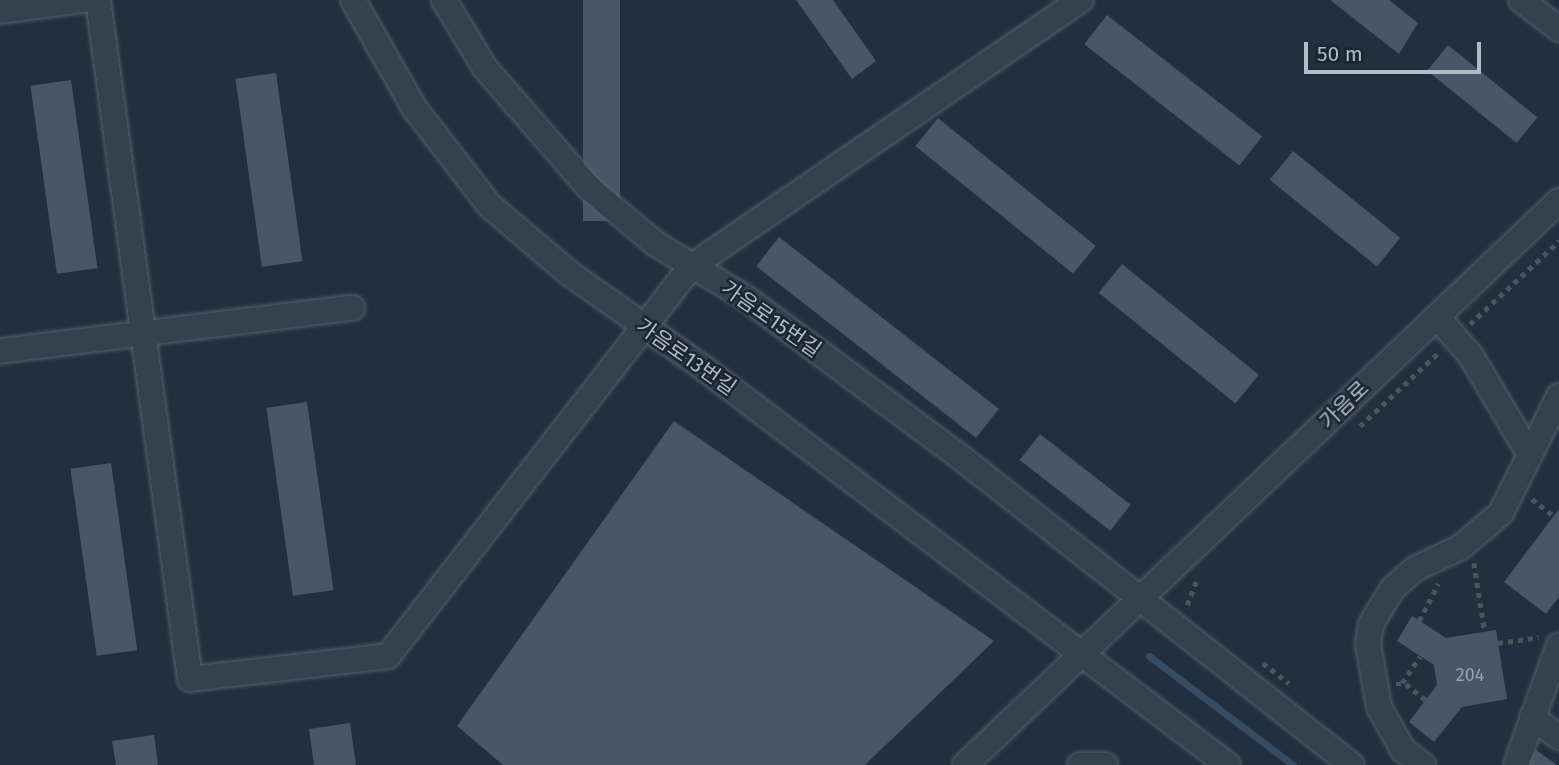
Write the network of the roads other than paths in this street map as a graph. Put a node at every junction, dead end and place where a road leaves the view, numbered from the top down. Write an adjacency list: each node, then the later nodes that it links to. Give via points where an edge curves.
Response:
1 (84, 0): 7 (street)
2 (99, 0): 14 (street)
3 (353, 0): 13 (street, 가음로13번길, via 415,109 490,206)
4 (444, 0): 10 (street, 가음로15번길, via 485,68 590,189 656,244)
5 (1081, 0): 10 (street)
6 (1521, 0): 8 (street)
7 (0, 11)
8 (1559, 29)
9 (1559, 201): 12 (street, 가음로)
10 (692, 265): 13 (street); 18 (street, 가음로15번길, via 746,298 953,452)
11 (352, 308): 14 (street)
12 (1437, 317): 17 (street, via 1456,336); 18 (street, 가음로)
13 (645, 329): 14 (street, via 388,656 190,679); 20 (street, 가음로13번길)
14 (144, 334): 15 (street)
15 (0, 351)
16 (1559, 396): 17 (street)
17 (1531, 455): 28 (street, via 1501,513 1471,540 1415,569 1393,588 1371,624 1368,644 1379,707 1403,750)
18 (1135, 604): 20 (street, 가음로); 27 (street, 가음로15번길)
19 (1553, 640): 21 (street)
20 (1086, 651): 23 (street, 가음로); 26 (street, 가음로13번길)
21 (1532, 718): 22 (street); 29 (street)
22 (1559, 737)
23 (965, 765)
24 (1080, 765): 25 (street)
25 (1105, 765)
26 (1228, 765)
27 (1351, 765)
28 (1423, 765)
29 (1516, 765)

